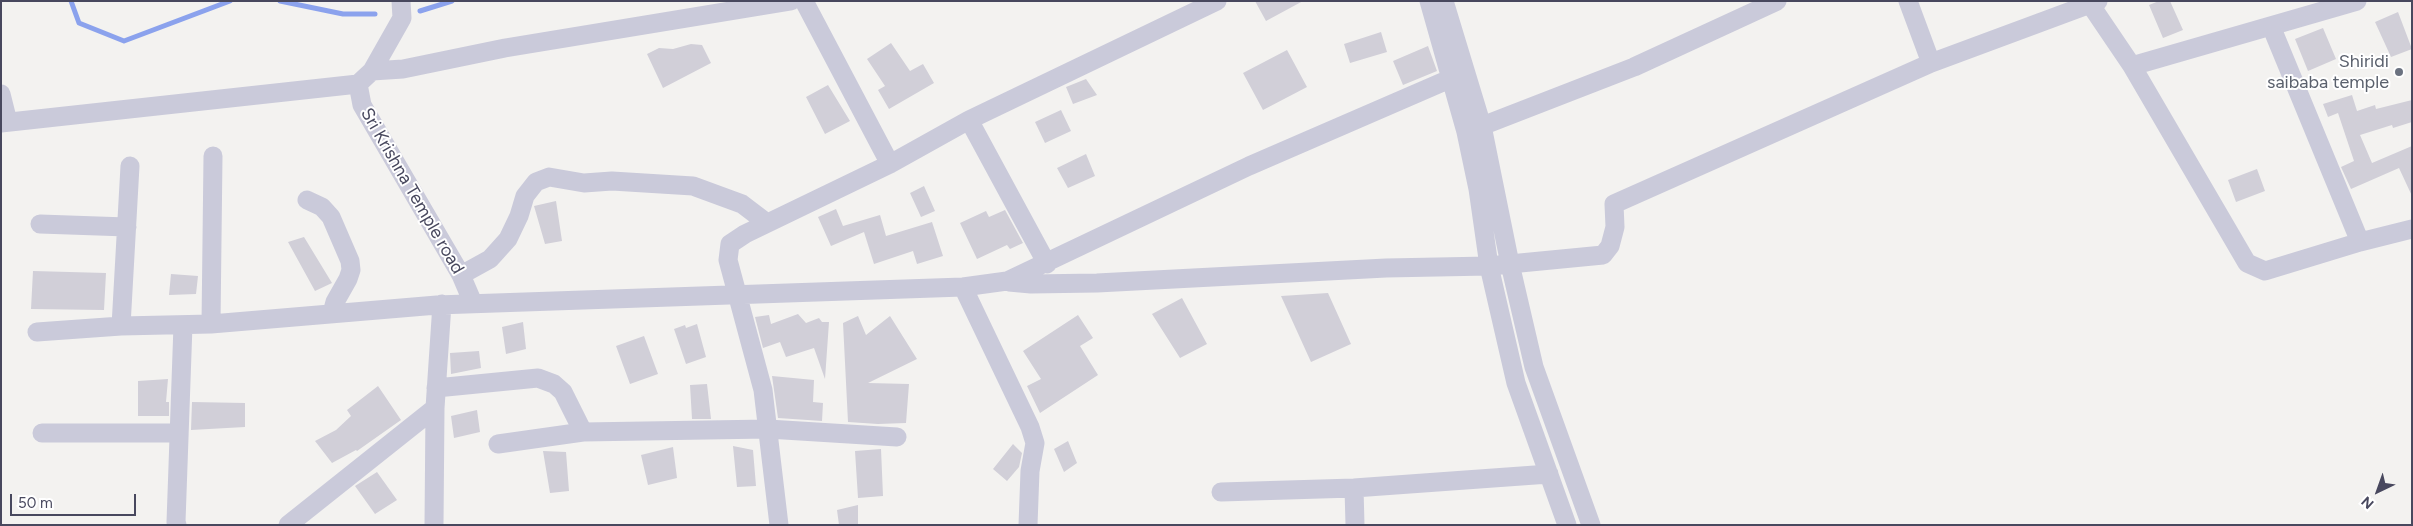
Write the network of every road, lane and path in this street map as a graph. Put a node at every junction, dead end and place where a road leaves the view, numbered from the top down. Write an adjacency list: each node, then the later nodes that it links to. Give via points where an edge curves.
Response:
1 (401, 1): 14 (street, Sri Krishna Temple road, via 402,18)
2 (791, 1): 14 (street, via 506,48 403,69)
3 (804, 1): 22 (street)
4 (1218, 1): 18 (street)
5 (1429, 1): 15 (street)
6 (1444, 1): 20 (street)
7 (1776, 1): 20 (street, via 1634,67)
8 (1908, 1): 12 (street)
9 (2358, 1): 11 (street)
10 (2094, 3): 12 (street); 13 (street)
11 (2270, 26): 13 (street); 29 (street)
12 (1931, 63): 31 (street, via 1614,204 1615,227 1610,246 1603,255)
13 (2132, 66): 29 (street, via 2247,263 2265,271)
14 (372, 71): 16 (street, Sri Krishna Temple road)
15 (1452, 78): 30 (street, via 1249,166); 32 (street, via 1478,189)
16 (358, 84): 19 (street); 33 (street, Sri Krishna Temple road, via 362,105)
17 (1, 94): 19 (street)
18 (969, 120): 22 (street); 30 (street)
19 (4, 122)
20 (1482, 126): 31 (street)
21 (213, 156): 40 (street)
22 (890, 164): 25 (street)
23 (130, 166): 27 (street)
24 (307, 200): 39 (street, via 322,207 331,217 350,261 351,270)
25 (767, 223): 33 (street, via 742,204 693,186 612,181 584,183 549,177 536,182 525,196 508,239 490,260); 36 (street, via 730,244 728,260)
26 (40, 224): 27 (street)
27 (127, 227): 42 (street)
28 (2412, 229): 29 (street)
29 (2360, 242)
30 (1047, 264): 34 (street)
31 (1510, 264): 32 (street); 62 (street, via 1534,367)
32 (1490, 266): 34 (street, via 1097,283); 52 (street, via 1516,383)
33 (461, 275): 37 (street, Sri Krishna Temple road)
34 (1007, 282): 35 (street)
35 (963, 287): 36 (street); 59 (street, via 1035,443 1030,471)
36 (739, 295): 37 (street); 46 (street, via 763,390)
37 (472, 303): 38 (street)
38 (442, 304): 39 (street); 44 (street)
39 (332, 313): 40 (street)
40 (210, 324): 41 (street)
41 (184, 325): 42 (street); 49 (street)
42 (121, 326): 43 (street)
43 (37, 332)
44 (436, 388): 45 (street); 48 (street, via 538,378 554,384 563,392)
45 (435, 408): 56 (street); 57 (street)
46 (768, 429): 48 (street); 50 (street); 58 (street)
47 (42, 432): 49 (street)
48 (583, 432): 51 (street)
49 (179, 434): 55 (street)
50 (897, 437)
51 (498, 444)
52 (1549, 474): 53 (street); 61 (street)
53 (1354, 488): 54 (street); 60 (street)
54 (1221, 492)
55 (177, 525)
56 (288, 525)
57 (434, 525)
58 (779, 525)
59 (1028, 525)
60 (1355, 525)
61 (1566, 525)
62 (1591, 525)

